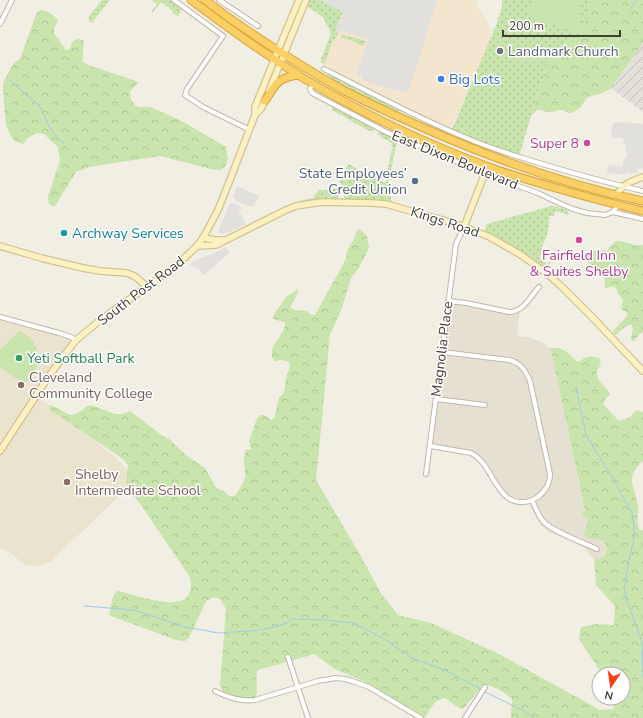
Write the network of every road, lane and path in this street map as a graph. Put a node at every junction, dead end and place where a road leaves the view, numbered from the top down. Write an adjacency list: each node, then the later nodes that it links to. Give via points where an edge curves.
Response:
1 (12, 0): 9 (street)
2 (174, 0): 22 (street, via 223,36 185,95 203,107)
3 (191, 0): 12 (highway, East Dixon Boulevard)
4 (205, 0): 8 (highway, East Dixon Boulevard)
5 (299, 0): 11 (street, South Post Road)
6 (306, 0): 11 (street, South Post Road)
7 (220, 1): 8 (street); 10 (street)
8 (216, 9): 11 (highway, East Dixon Boulevard)
9 (0, 24)
10 (258, 26)
11 (281, 52): 12 (street, South Post Road); 19 (highway, East Dixon Boulevard, via 345,91)
12 (277, 61): 14 (highway, East Dixon Boulevard); 16 (street, South Post Road); 18 (street, South Post Road, via 255,107)
13 (324, 69): 17 (street, East Dixon Boulevard)
14 (298, 75): 15 (highway, East Dixon Boulevard); 16 (highway, via 279,81)
15 (313, 84): 20 (highway, East Dixon Boulevard); 21 (street, East Dixon Boulevard, via 310,89 312,93)
16 (265, 101): 18 (street, South Post Road, via 262,109)
17 (403, 109): 19 (street, East Dixon Boulevard); 25 (street, East Dixon Boulevard, via 492,148)
18 (255, 115): 22 (street, South Post Road)
19 (399, 118): 28 (highway, East Dixon Boulevard, via 496,158)
20 (379, 119): 21 (street); 26 (highway, East Dixon Boulevard, via 475,161)
21 (375, 126): 23 (street, East Dixon Boulevard)
22 (250, 130): 36 (street, South Post Road, via 220,204)
23 (485, 173): 33 (street, East Dixon Boulevard, via 573,209 599,215); 35 (street)
24 (643, 177): 25 (street)
25 (622, 186): 27 (street, East Dixon Boulevard); 28 (street)
26 (561, 189): 28 (highway, via 610,198); 30 (highway, East Dixon Boulevard)
27 (643, 191)
28 (616, 195): 29 (highway, East Dixon Boulevard)
29 (643, 201)
30 (618, 205): 31 (highway, via 624,201); 32 (highway, East Dixon Boulevard); 33 (street)
31 (643, 205)
32 (643, 211)
33 (613, 212): 34 (street, East Dixon Boulevard)
34 (643, 219)
35 (464, 227): 37 (street, Kings Road, via 386,204 321,202 296,206); 42 (street, Magnolia Place, via 456,244); 46 (street, Kings Road, via 501,243 546,272)
36 (203, 238): 37 (street); 39 (street, South Post Road)
37 (226, 240): 39 (street, Kings Road, via 216,245)
38 (0, 246): 40 (street, via 83,268 127,273)
39 (198, 246): 40 (street, South Post Road, via 178,265)
40 (147, 287): 44 (street, South Post Road)
41 (539, 287): 42 (street, via 523,306 513,312)
42 (448, 301): 45 (street, Magnolia Place)
43 (0, 317): 44 (street)
44 (76, 340): 50 (street, South Post Road)
45 (442, 352): 47 (street, Magnolia Place); 52 (street, via 509,360 525,370 530,381 550,474 544,492)
46 (643, 371)
47 (436, 399): 48 (street); 49 (street, Magnolia Place)
48 (485, 405)
49 (430, 446): 51 (street, Magnolia Place); 52 (street, via 476,455 510,499 522,502)
50 (0, 451)
51 (426, 474)
52 (532, 500): 53 (street, via 546,524)
53 (597, 549)
54 (288, 657): 55 (street)
55 (298, 687): 57 (street, via 248,701 234,699); 58 (street); 59 (street, via 336,678 352,681 369,687)
56 (485, 687): 60 (street)
57 (215, 691)
58 (308, 718)
59 (421, 718)
60 (465, 718)

